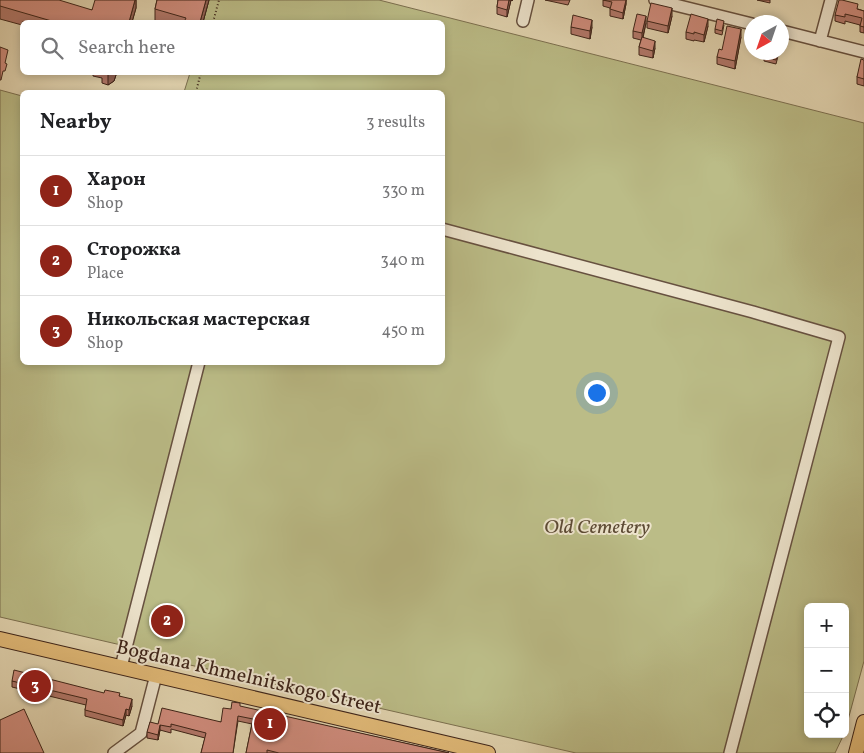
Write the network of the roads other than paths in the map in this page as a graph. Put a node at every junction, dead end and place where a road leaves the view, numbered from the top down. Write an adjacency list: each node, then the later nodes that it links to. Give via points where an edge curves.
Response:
1 (528, 0): 4 (street)
2 (655, 0): 5 (street)
3 (831, 0): 7 (street)
4 (523, 22)
5 (744, 22)
6 (789, 33): 7 (street)
7 (820, 41): 8 (street)
8 (864, 52)
9 (445, 230): 18 (street, via 839,337)
10 (199, 365): 12 (street)
11 (0, 639): 12 (main road, Bogdana Khmelnitskogo Street)
12 (122, 667): 13 (main road, Bogdana Khmelnitskogo Street)
13 (156, 675): 16 (street, via 141,733); 17 (main road, Bogdana Khmelnitskogo Street)
14 (864, 722): 15 (main road)
15 (855, 752)
16 (114, 753)
17 (488, 753)
18 (730, 753)

